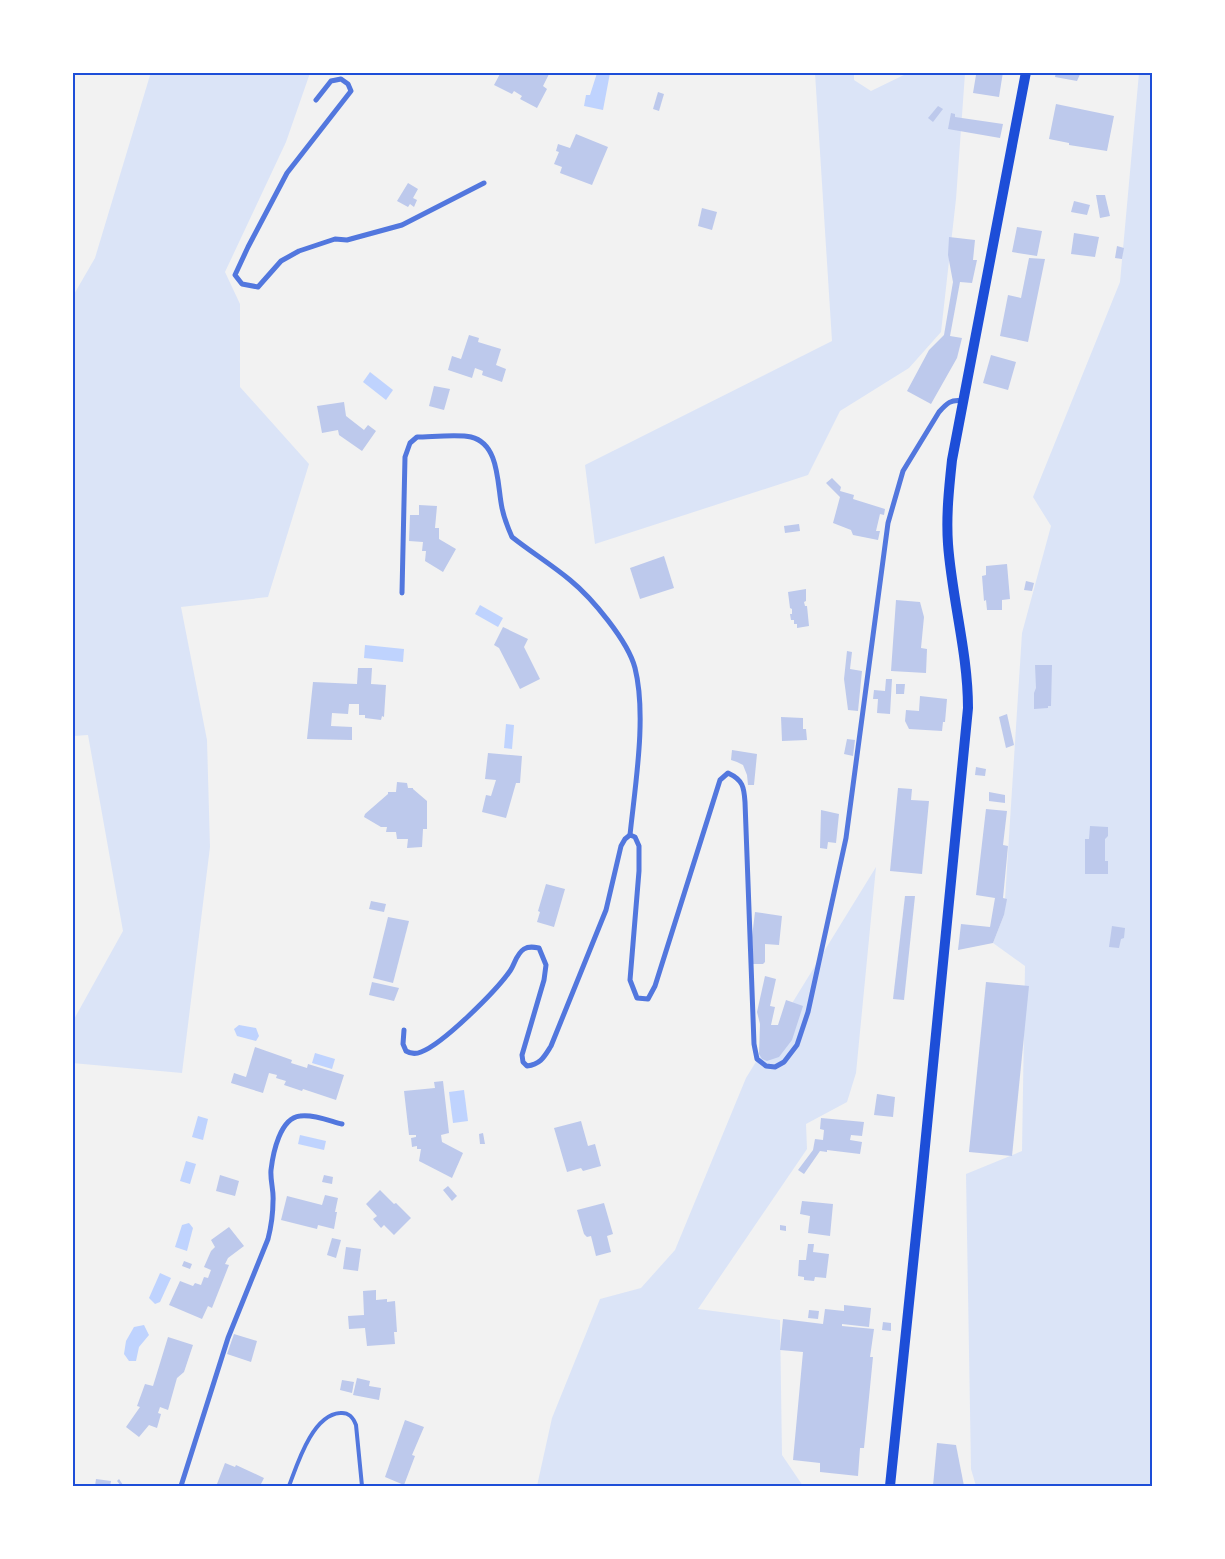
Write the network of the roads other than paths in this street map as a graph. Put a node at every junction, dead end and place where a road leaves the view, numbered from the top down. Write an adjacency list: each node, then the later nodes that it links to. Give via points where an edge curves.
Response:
1 (1026, 72): 4 (main road)
2 (316, 100): 3 (street, via 331,81 341,79 351,91 288,173 235,275 242,284 258,287 281,261 299,251 335,238 347,240 402,225)
3 (484, 183)
4 (964, 401): 6 (street, via 954,399 946,404 902,471 888,523 846,838 808,1012 797,1045 784,1062 774,1068 766,1066 757,1058 754,1044 745,802 744,788 738,778 728,773 720,780 655,986 648,999 637,998 630,980 639,871 639,846 636,838); 12 (main road, via 947,506 948,545 968,678 968,708)
5 (402, 593): 6 (street, via 404,457 410,443 417,437 471,437 483,442 496,468 502,507 512,537 571,581 595,605 630,656 637,682 640,722)
6 (630, 835): 7 (street, via 621,846 606,910 551,1046 541,1061 527,1066 522,1055 546,965 539,948 532,946 518,955 497,987 435,1044 412,1054 403,1044)
7 (404, 1030)
8 (342, 1124): 9 (street, via 300,1116 284,1124 271,1170 274,1188 270,1232 228,1338)
9 (181, 1486)
10 (289, 1486): 11 (lane, via 303,1450 316,1428 337,1412 353,1417 356,1425)
11 (362, 1486)
12 (890, 1486)

